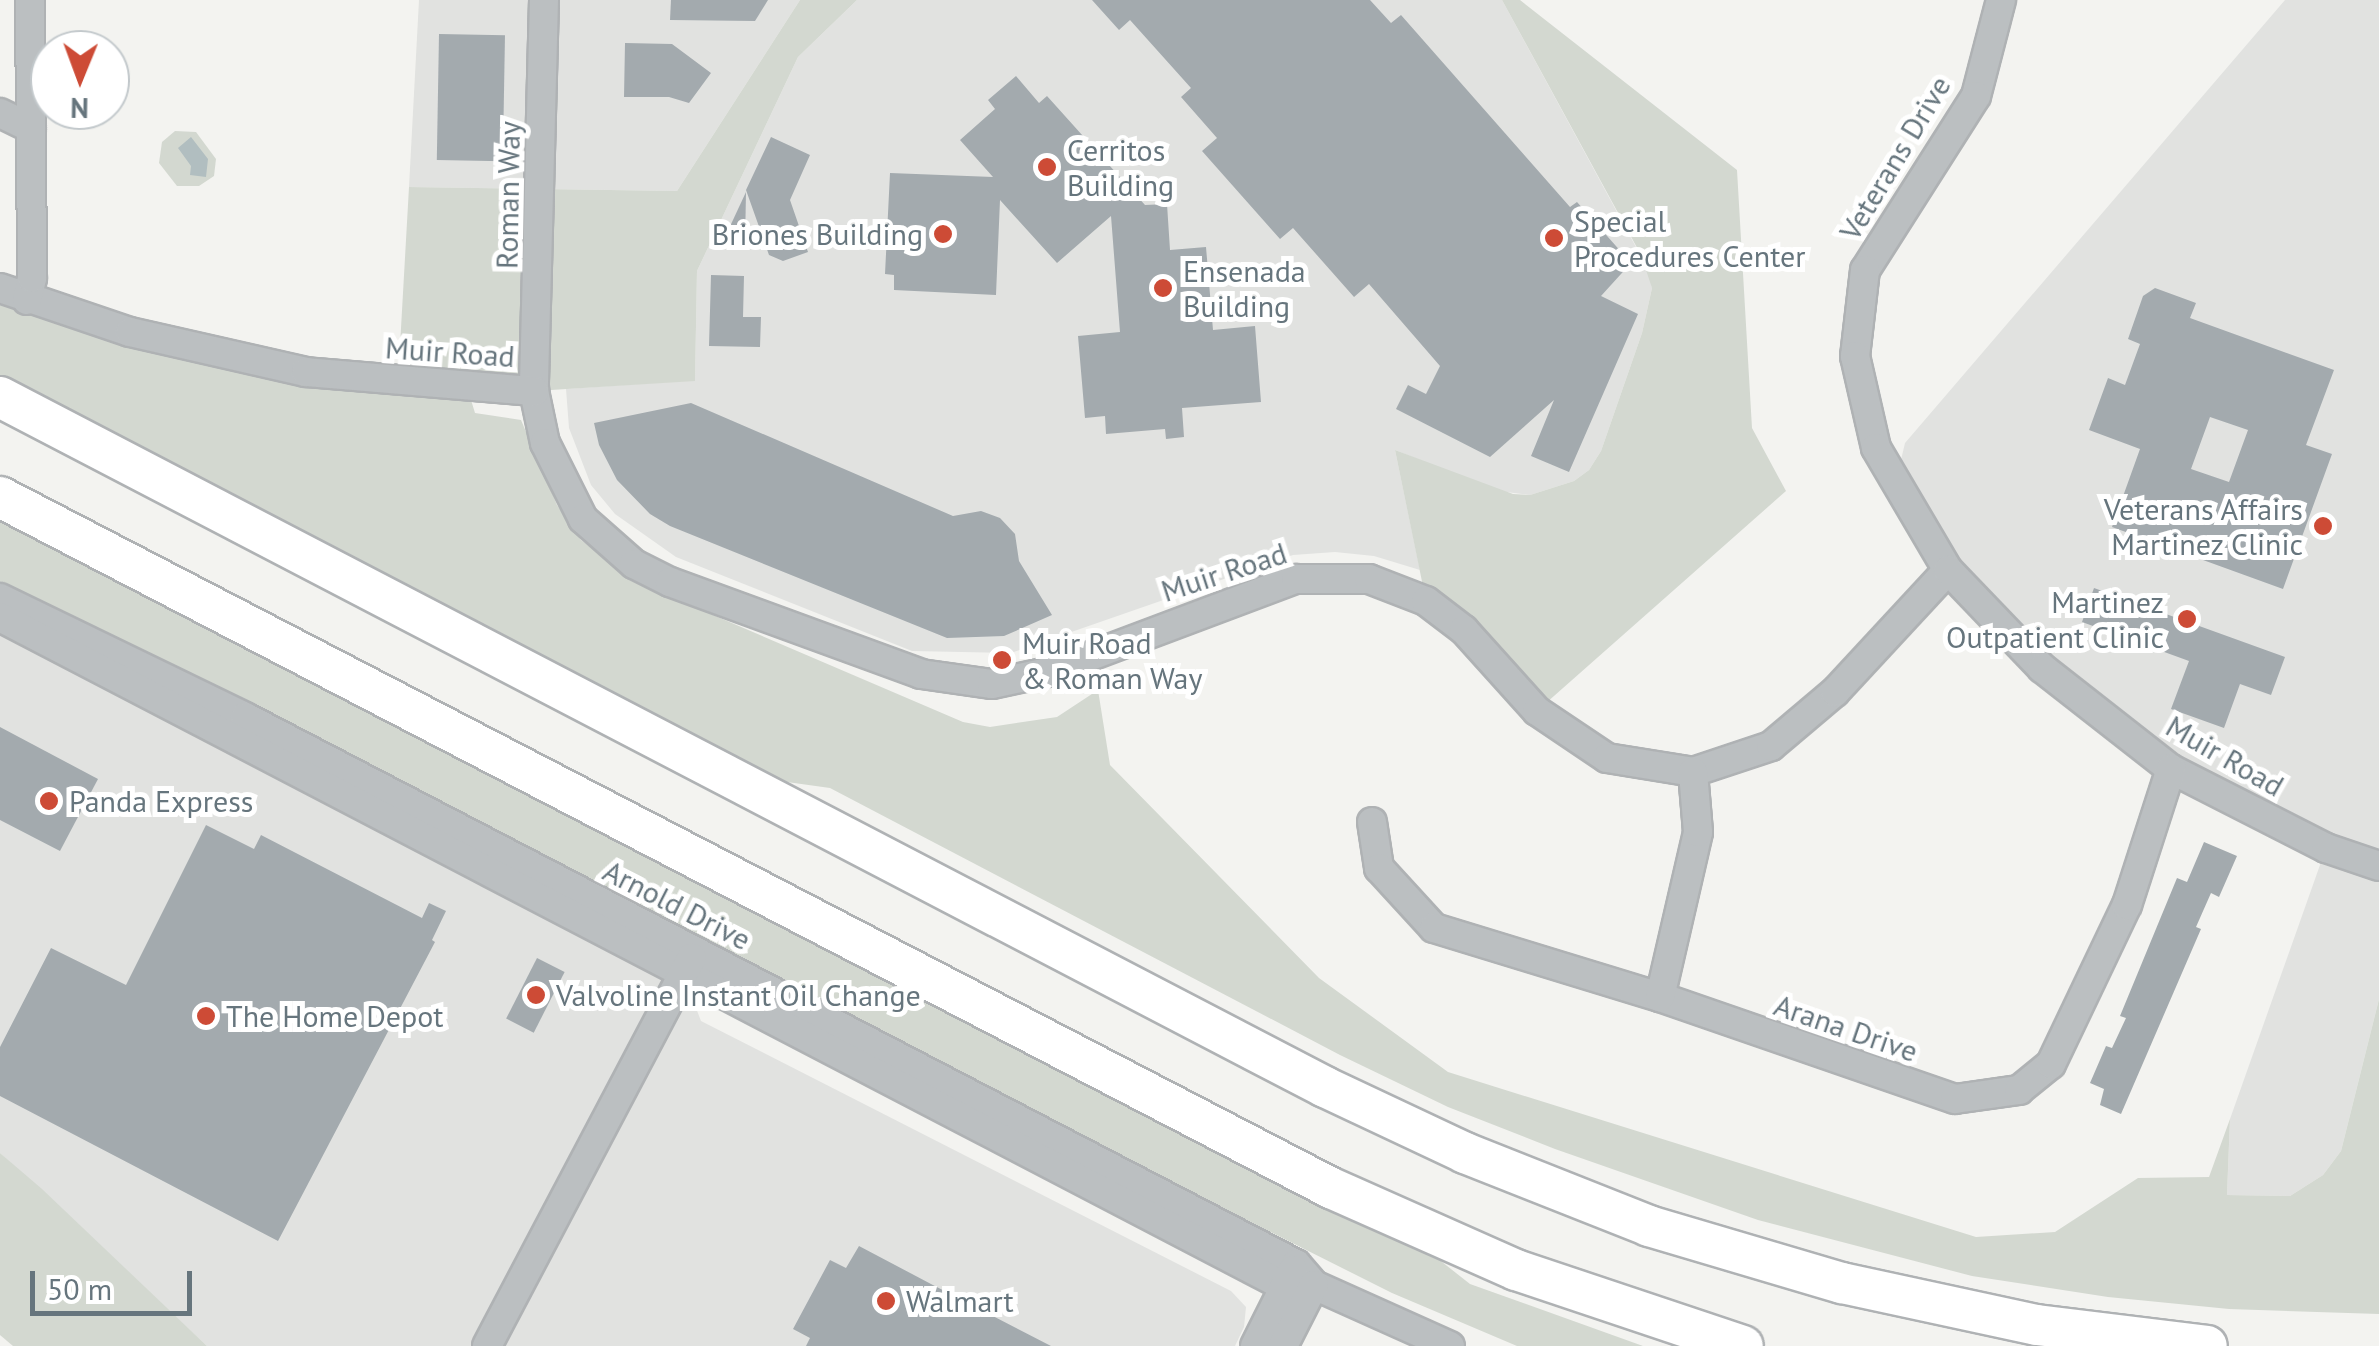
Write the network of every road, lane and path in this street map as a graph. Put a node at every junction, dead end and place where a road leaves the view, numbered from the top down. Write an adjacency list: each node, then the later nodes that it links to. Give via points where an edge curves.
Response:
1 (30, 0): 4 (street)
2 (544, 0): 10 (street, Roman Way)
3 (2001, 0): 13 (street, Veterans Drive, via 1976,96 1865,270 1855,356 1876,448)
4 (30, 30)
5 (0, 113): 6 (street)
6 (30, 128)
7 (31, 130): 9 (street)
8 (0, 288): 9 (street, Muir Road)
9 (27, 300): 10 (street, Muir Road, via 130,332 306,372)
10 (534, 390): 17 (street, Muir Road, via 560,482 583,518 634,564 921,674 980,684 1024,679 1296,579 1369,580 1426,601 1464,630 1537,711 1607,758)
11 (0, 397): 28 (highway, via 1297,1072 1480,1159 1649,1226 1842,1283 2037,1325)
12 (0, 496): 27 (highway, via 1330,1188 1532,1276)
13 (1948, 570): 16 (street, Muir Road, via 2042,668); 17 (street, Muir Road, via 1835,692 1771,746)
14 (0, 598): 20 (street, Arnold Drive, via 245,717)
15 (0, 618): 20 (street, Arnold Drive)
16 (2171, 769): 19 (street, Muir Road, via 2326,848); 21 (street, Arana Drive, via 2128,905 2051,1064 2019,1090 1955,1099)
17 (1692, 772): 21 (street, via 1698,832)
18 (1372, 822): 21 (street, Arana Drive, via 1379,868 1434,928)
19 (2379, 866)
20 (689, 963): 22 (street, Arnold Drive); 23 (street)
21 (1660, 997)
22 (1298, 1278): 24 (street); 25 (street); 26 (street, Arnold Drive)
23 (488, 1346)
24 (1255, 1346)
25 (1283, 1346)
26 (1450, 1346)
27 (1743, 1346)
28 (2207, 1346)

